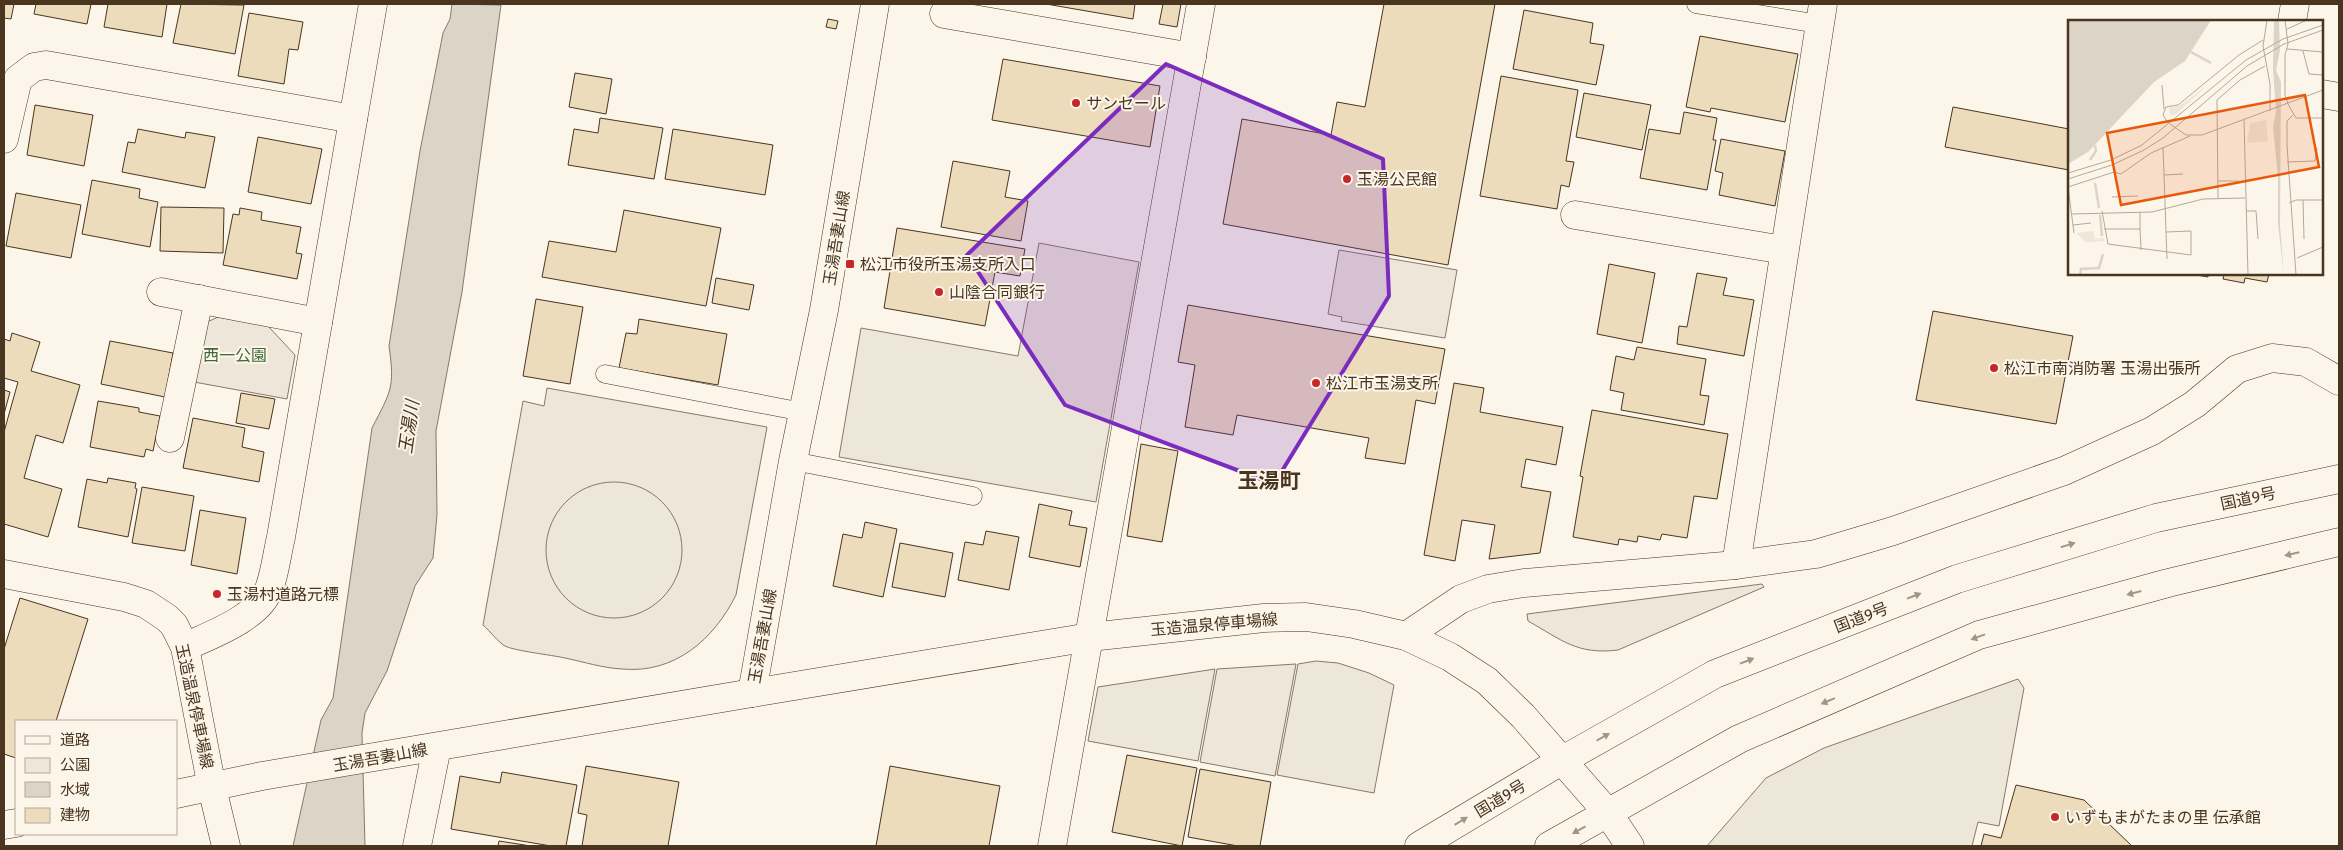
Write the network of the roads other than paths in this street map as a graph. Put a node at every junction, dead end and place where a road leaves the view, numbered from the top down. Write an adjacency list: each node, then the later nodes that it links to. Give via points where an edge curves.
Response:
1 (373, 4): 12 (main road)
2 (875, 4): 21 (main road, 玉湯吾妻山線, via 824,310)
3 (1201, 4): 9 (main road)
4 (1696, 4): 7 (lane)
5 (2295, 4): 8 (main road)
6 (944, 14): 9 (main road)
7 (1821, 14): 15 (main road)
8 (2292, 20)
9 (1192, 57): 30 (main road)
10 (2323, 94): 11 (main road)
11 (2339, 97)
12 (353, 119): 13 (main road, via 46,65 34,67 18,79); 18 (main road)
13 (4, 139)
14 (1575, 215): 15 (main road)
15 (1784, 250): 27 (main road)
16 (161, 292): 17 (main road)
17 (200, 300): 18 (main road); 22 (main road)
18 (318, 322): 31 (main road, via 281,537 268,591 252,612)
19 (605, 374): 21 (lane)
20 (2339, 381): 27 (main road, via 2306,362 2272,358 2237,369 2194,404 2152,431 2064,471 1893,532 1816,554)
21 (803, 412): 23 (main road, 玉湯吾妻山線)
22 (170, 438)
23 (793, 461): 25 (lane); 32 (main road, 玉湯吾妻山線)
24 (2339, 479): 34 (main road, 国道9号, one-way to 24, via 1715,674 1957,579 2156,518)
25 (973, 496)
26 (2339, 542): 37 (main road, one-way to 37, via 2168,583 1979,635 1739,739)
27 (1736, 565): 29 (main road, via 1524,583 1488,589 1461,599)
28 (4, 574): 31 (main road, 玉造温泉停車場線, via 146,604 174,625)
29 (1406, 636): 30 (main road, 玉造温泉停車場線, via 1306,617 1264,618); 34 (main road, 玉造温泉停車場線, via 1450,657 1488,681)
30 (1090, 637): 32 (main road, 玉造温泉停車場線); 40 (main road)
31 (185, 647): 35 (main road, 玉造温泉停車場線)
32 (752, 693): 33 (main road, 玉湯吾妻山線)
33 (427, 749): 35 (main road, 玉湯吾妻山線, via 262,776); 39 (main road)
34 (1561, 761): 37 (main road, 玉造温泉停車場線); 41 (main road, 国道9号, one-way to 34)
35 (212, 788): 36 (main road, 玉湯吾妻山線); 38 (main road, 玉造温泉停車場線)
36 (178, 794)
37 (1608, 813): 42 (main road, one-way to 42); 43 (main road, 玉造温泉停車場線)
38 (226, 846)
39 (417, 846)
40 (1052, 846)
41 (1420, 846)
42 (1549, 846)
43 (1630, 846)

